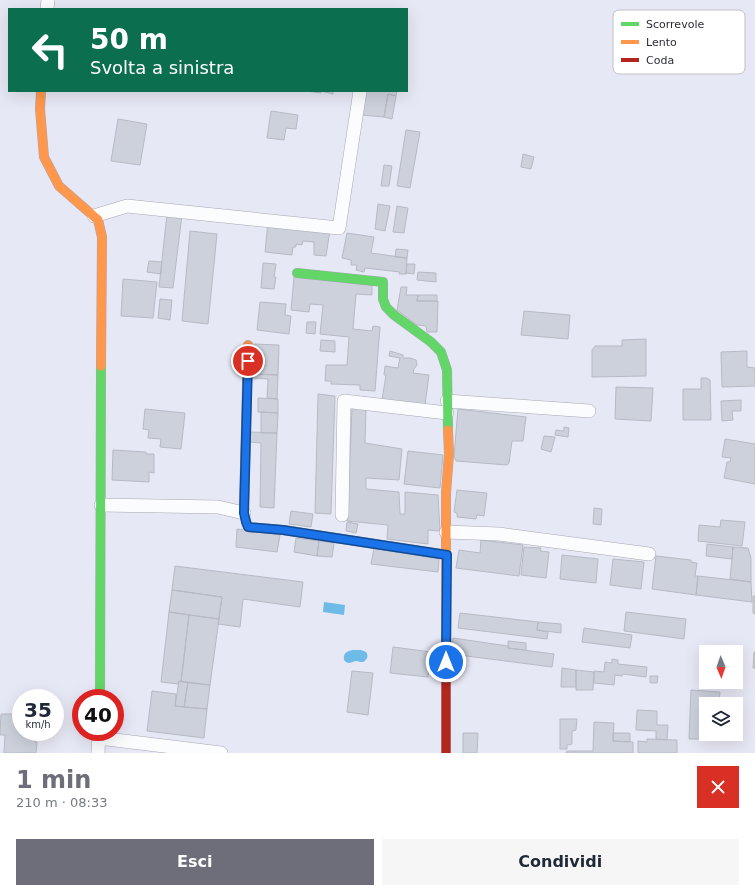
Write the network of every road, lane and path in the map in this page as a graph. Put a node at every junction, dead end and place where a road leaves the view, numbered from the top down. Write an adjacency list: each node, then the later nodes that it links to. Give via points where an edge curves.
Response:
1 (41, 92): 3 (street, via 44,158 59,186)
2 (360, 92): 3 (street, via 339,228 127,206)
3 (94, 216): 8 (street, via 98,220 102,237)
4 (297, 273): 6 (street, via 383,282 386,307 442,352 447,370)
5 (248, 345): 9 (street)
6 (447, 407): 7 (street); 10 (street, via 344,402); 11 (street, via 449,454)
7 (589, 411)
8 (101, 505): 9 (street, via 218,507); 14 (street)
9 (244, 513): 13 (street, via 248,527)
10 (342, 515)
11 (446, 532): 12 (street, via 499,534); 13 (street)
12 (649, 554)
13 (447, 555): 19 (street)
14 (100, 689)
15 (124, 739): 18 (street)
16 (99, 741): 17 (street)
17 (98, 753)
18 (221, 753)
19 (446, 753)

